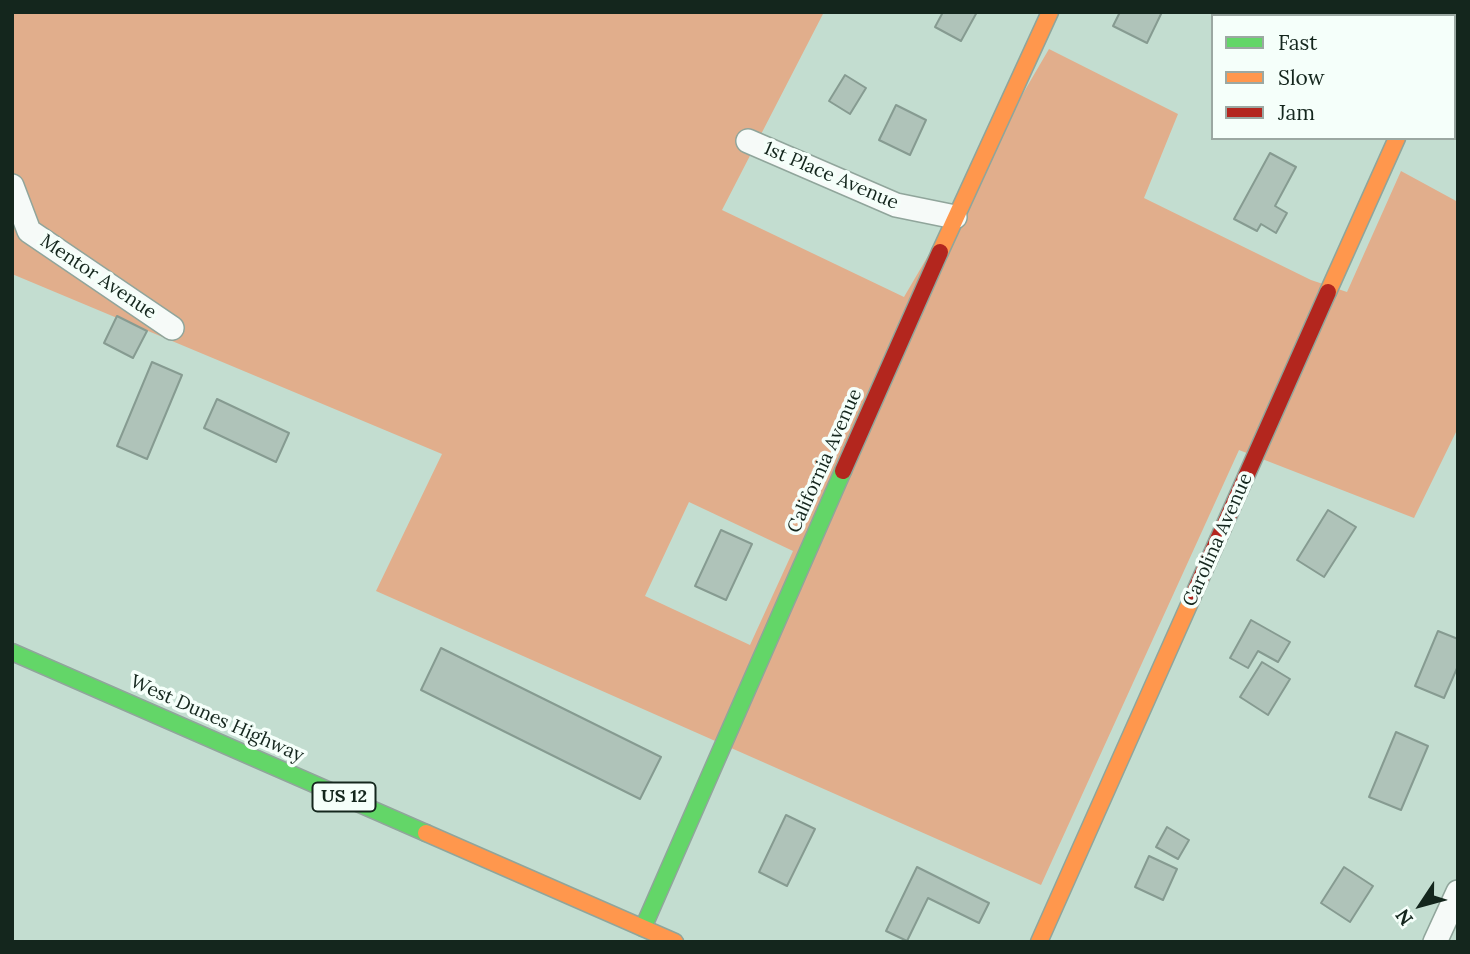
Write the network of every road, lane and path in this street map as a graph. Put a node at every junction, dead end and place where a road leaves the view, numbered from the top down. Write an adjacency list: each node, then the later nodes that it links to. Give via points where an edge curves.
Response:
1 (1050, 12): 5 (street, California Avenue)
2 (1396, 140): 11 (street, Carolina Avenue)
3 (748, 141): 5 (street, 1st Place Avenue, via 896,205)
4 (12, 186): 6 (street, Mentor Avenue, via 29,230)
5 (955, 217): 9 (street, California Avenue)
6 (172, 328)
7 (12, 652): 9 (street, West Dunes Highway / US 12)
8 (1458, 892): 12 (street)
9 (643, 928): 10 (street, West Dunes Highway / US 12)
10 (675, 942)
11 (1040, 942)
12 (1435, 942)

